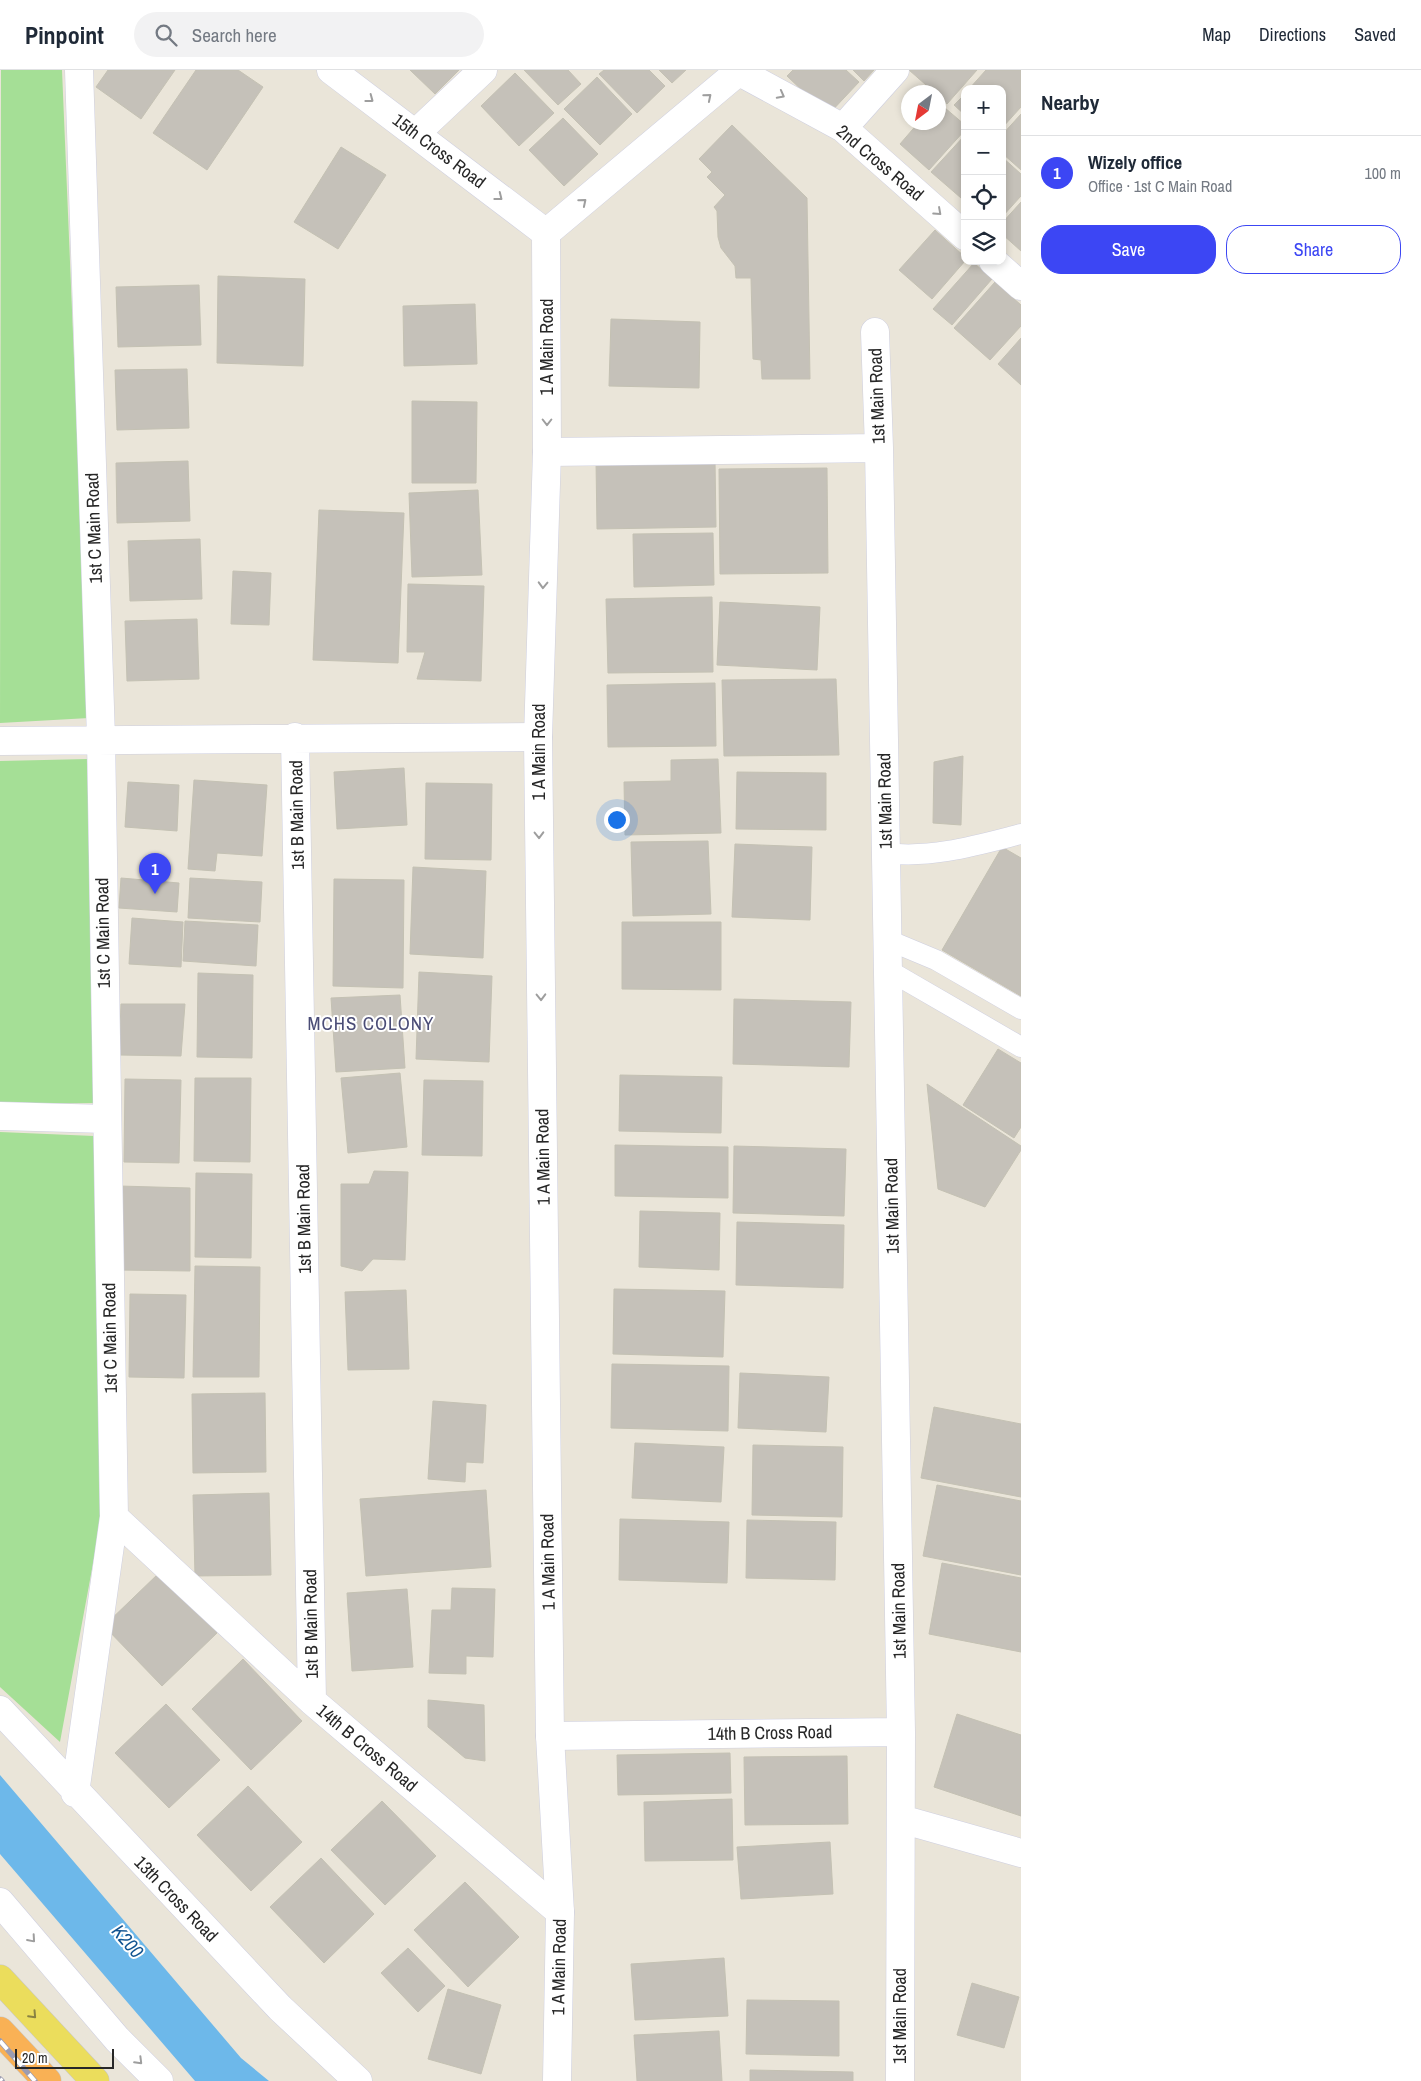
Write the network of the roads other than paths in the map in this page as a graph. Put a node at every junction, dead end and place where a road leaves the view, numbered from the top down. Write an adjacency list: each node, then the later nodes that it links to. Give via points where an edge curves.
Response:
1 (79, 70): 16 (street, 1st C Main Road)
2 (331, 70): 7 (street, 15th Cross Road, one-way to 7)
3 (483, 70): 7 (street)
4 (895, 70): 6 (street)
5 (737, 71): 6 (street, 2nd Cross Road, one-way to 6); 9 (street, one-way to 5)
6 (843, 128): 8 (street, 2nd Cross Road, one-way to 8)
7 (416, 133): 9 (street, 15th Cross Road, one-way to 9)
8 (961, 232)
9 (546, 233): 14 (street, 1 A Main Road, one-way to 14)
10 (997, 265): 11 (street)
11 (1021, 286)
12 (875, 332): 13 (street, 1st Main Road)
13 (880, 448): 14 (street); 20 (street, 1st Main Road)
14 (547, 452): 15 (street, 1 A Main Road, one-way to 15)
15 (538, 736): 17 (street); 31 (street, 1 A Main Road, one-way to 31)
16 (101, 738): 17 (street); 18 (street); 26 (street, 1st C Main Road)
17 (295, 738): 28 (street, 1st B Main Road)
18 (0, 741)
19 (1021, 834): 20 (lane, via 963,850 902,855)
20 (886, 853): 21 (street, 1st Main Road)
21 (888, 940): 22 (street, 1st Main Road); 23 (lane, via 936,960)
22 (888, 970): 24 (lane); 30 (street, 1st Main Road)
23 (1021, 1009)
24 (1021, 1047)
25 (0, 1116): 26 (street)
26 (106, 1119): 27 (street, 1st C Main Road)
27 (114, 1517): 28 (street, 14th B Cross Road); 32 (street, 1st C Main Road)
28 (312, 1702): 36 (street, 14th B Cross Road)
29 (0, 1710): 32 (street, 13th Cross Road)
30 (901, 1732): 31 (street, 14th B Cross Road); 33 (street, 1st Main Road)
31 (550, 1736): 36 (street, 1 A Main Road)
32 (75, 1793): 42 (street, 13th Cross Road, via 280,2008)
33 (901, 1819): 34 (street); 44 (street, 1st Main Road)
34 (1021, 1853)
35 (0, 1902): 41 (street, one-way to 41, via 117,2039)
36 (560, 1912): 43 (street, 1 A Main Road)
37 (0, 1979): 40 (main road, one-way to 40)
38 (0, 2031): 39 (highway)
39 (47, 2081)
40 (94, 2081)
41 (159, 2081)
42 (358, 2081)
43 (557, 2081)
44 (900, 2081)

